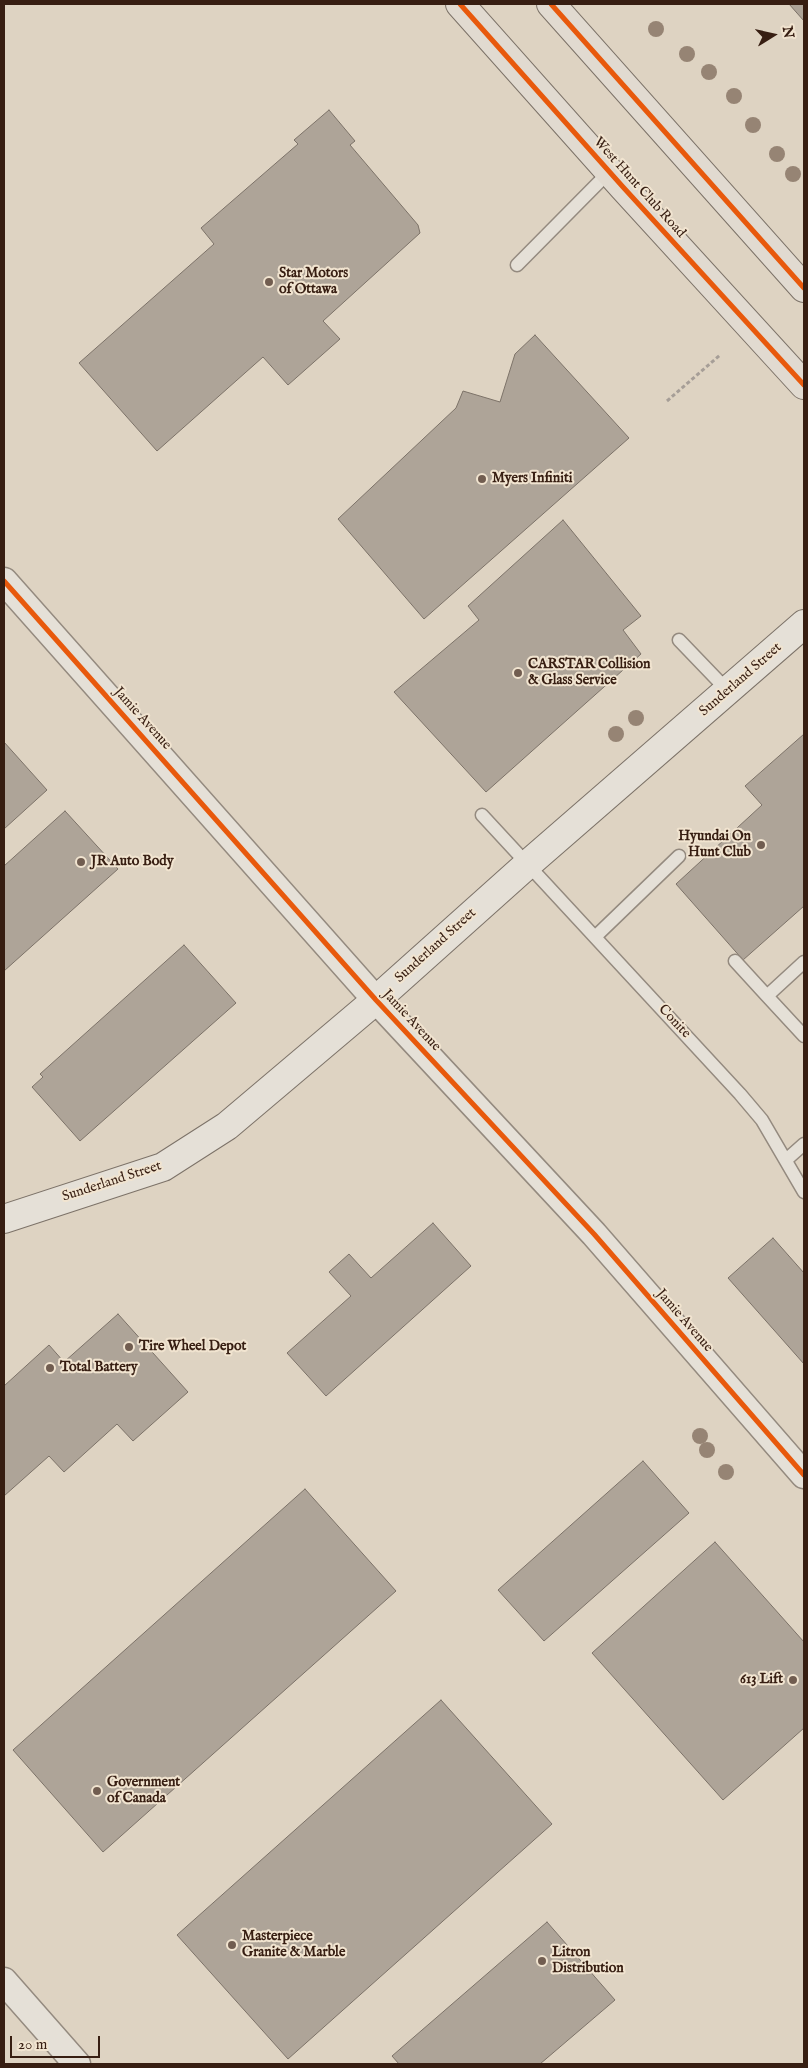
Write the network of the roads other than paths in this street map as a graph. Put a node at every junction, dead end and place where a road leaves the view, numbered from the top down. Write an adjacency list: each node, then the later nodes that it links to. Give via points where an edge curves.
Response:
1 (460, 4): 3 (main road, West Hunt Club Road)
2 (551, 4): 5 (main road)
3 (609, 172): 4 (lane); 6 (main road, West Hunt Club Road)
4 (517, 265)
5 (804, 288)
6 (804, 385)
7 (4, 581): 18 (street, Jamie Avenue)
8 (804, 624): 10 (street, Sunderland Street)
9 (679, 640): 10 (lane)
10 (728, 691): 13 (street, Sunderland Street)
11 (482, 815): 13 (lane, Conite)
12 (679, 856): 14 (lane)
13 (528, 864): 14 (lane, Conite); 18 (street, Sunderland Street)
14 (596, 937): 21 (lane, Conite, via 740,1094 762,1120)
15 (735, 961): 17 (lane)
16 (804, 962): 17 (lane)
17 (767, 996): 19 (lane)
18 (376, 1000): 23 (street, Sunderland Street, via 227,1126 164,1167); 24 (street, Jamie Avenue, via 594,1234)
19 (804, 1036)
20 (804, 1144): 21 (lane)
21 (786, 1160): 22 (lane, Conite)
22 (804, 1192)
23 (4, 1219)
24 (804, 1475)
25 (4, 1981): 26 (street)
26 (77, 2064)

